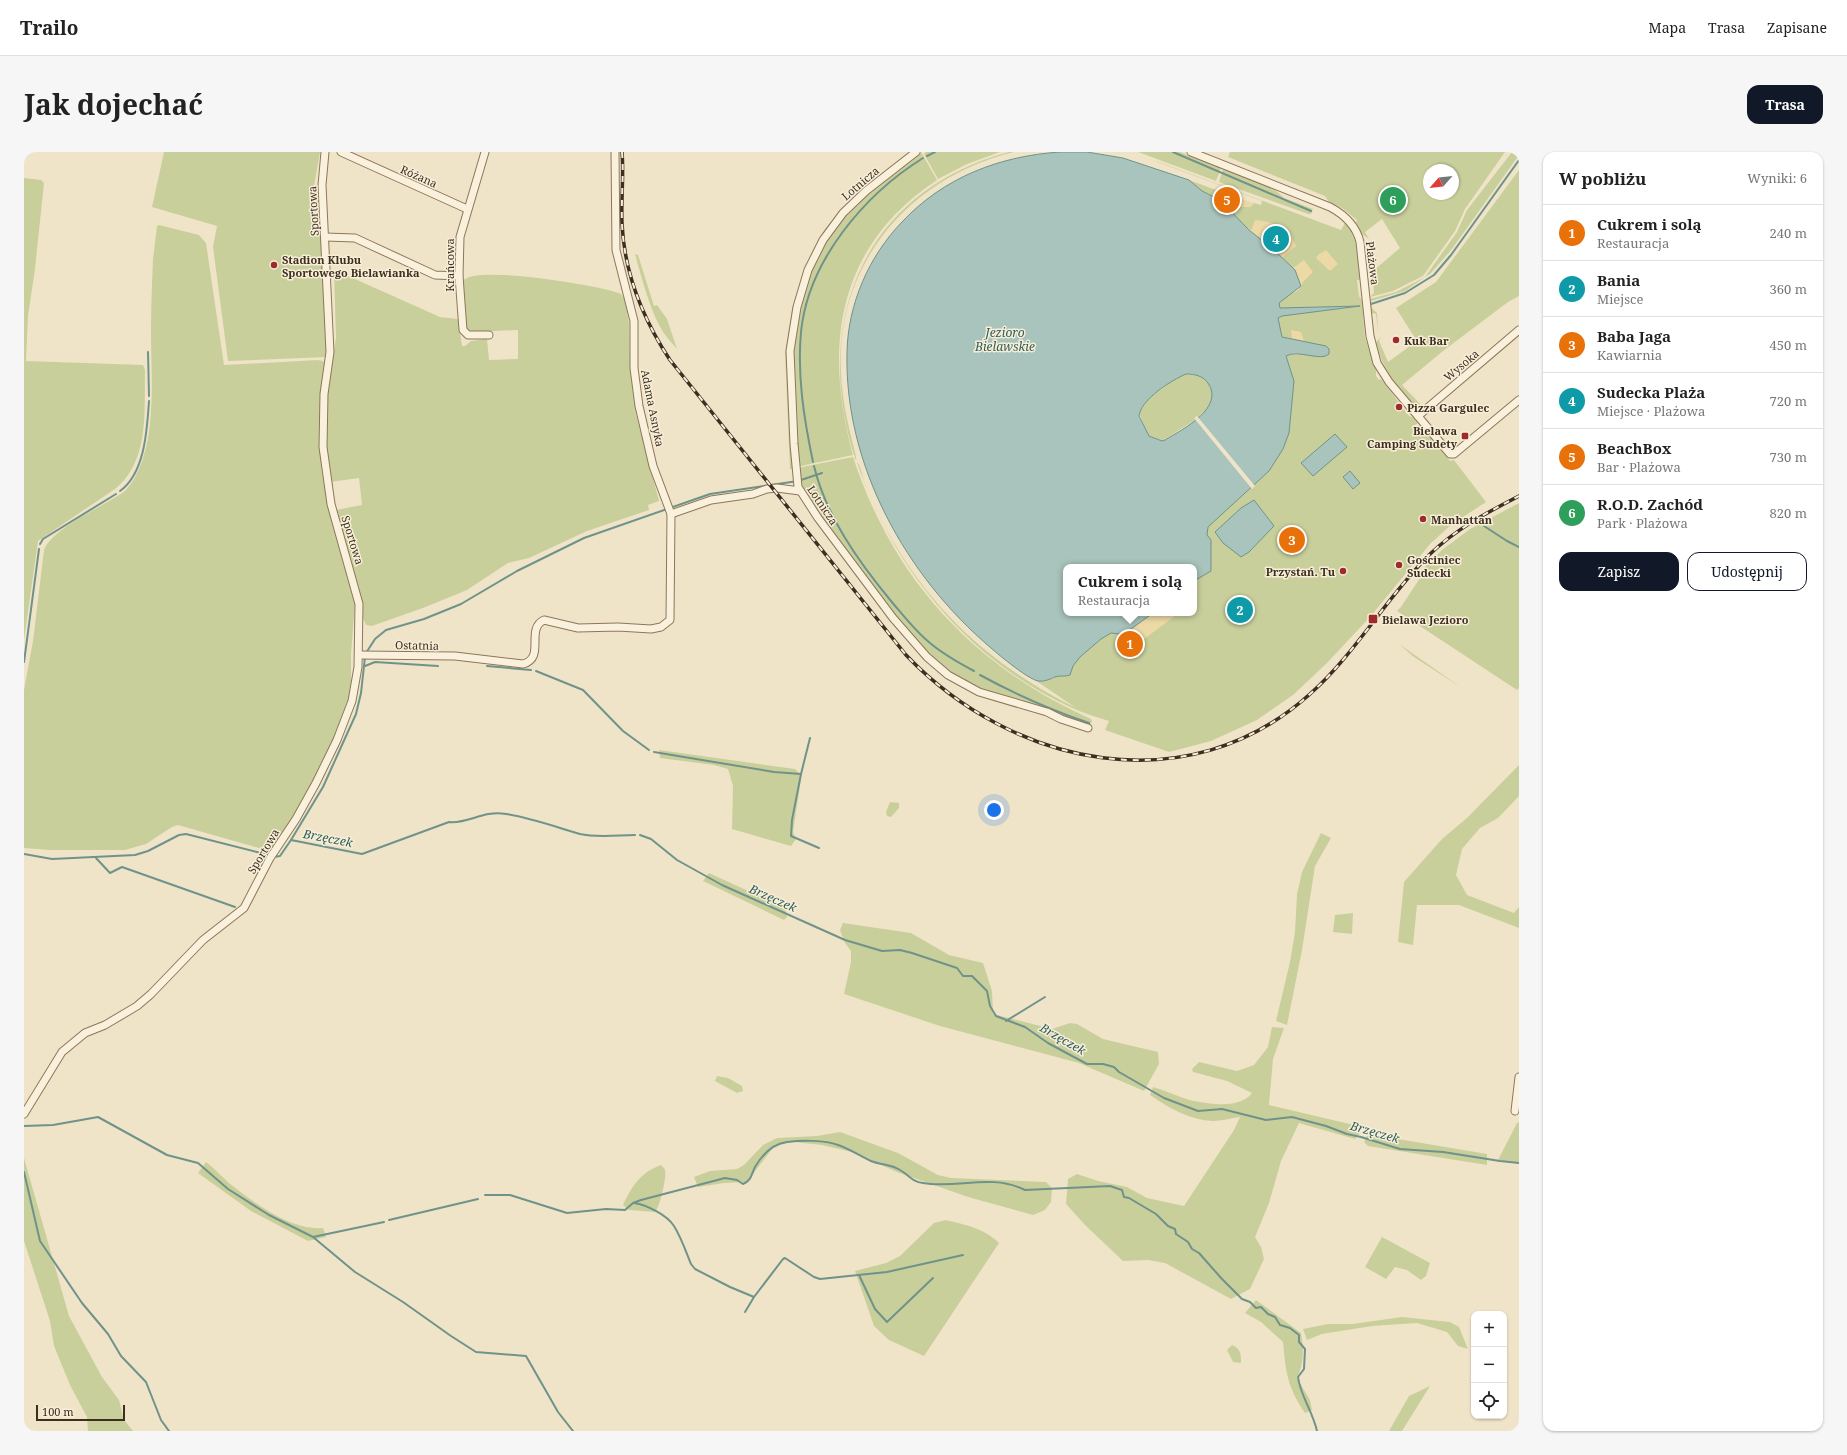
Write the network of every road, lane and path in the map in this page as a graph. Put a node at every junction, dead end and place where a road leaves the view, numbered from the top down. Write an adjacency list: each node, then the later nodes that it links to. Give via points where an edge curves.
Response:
1 (325, 152): 8 (street, Sportowa, via 322,185)
2 (341, 152): 7 (street, Różana)
3 (485, 152): 7 (street, Krańcowa)
4 (615, 152): 15 (street, Adama Asnyka, via 616,250 634,321 634,368 637,391 653,466)
5 (916, 152): 14 (street, Lotnicza, via 866,191 843,213 821,243 808,270 797,307 790,351 796,477)
6 (1191, 152): 13 (street, Plażowa, via 1330,207 1350,222 1360,242 1374,355 1388,380)
7 (467, 209): 9 (street, Krańcowa, via 459,241)
8 (325, 237): 9 (street, via 355,238 435,275); 17 (street, Sportowa, via 330,354 324,394 325,466 332,511 358,597)
9 (459, 276): 11 (street, Krańcowa, via 463,330 468,335)
10 (1519, 330): 13 (street, Wysoka)
11 (489, 335)
12 (1519, 400): 13 (street, Plażowa, via 1454,454 1446,450)
13 (1418, 416)
14 (799, 489): 15 (street, via 767,489); 18 (street, Lotnicza, via 857,572 893,618 927,657 948,675 979,692 1047,712)
15 (670, 510): 16 (street, Adama Asnyka)
16 (670, 620): 17 (street, Ostatnia, via 661,627 650,629 578,628 544,620 536,627 533,658 529,662 519,664 450,656)
17 (364, 655): 21 (street, Sportowa, via 354,694 337,740 305,805 271,856 244,908 203,940 137,1006 105,1025 85,1033 62,1052)
18 (1088, 728)
19 (1519, 1077): 20 (street)
20 (1515, 1111)
21 (24, 1114)

